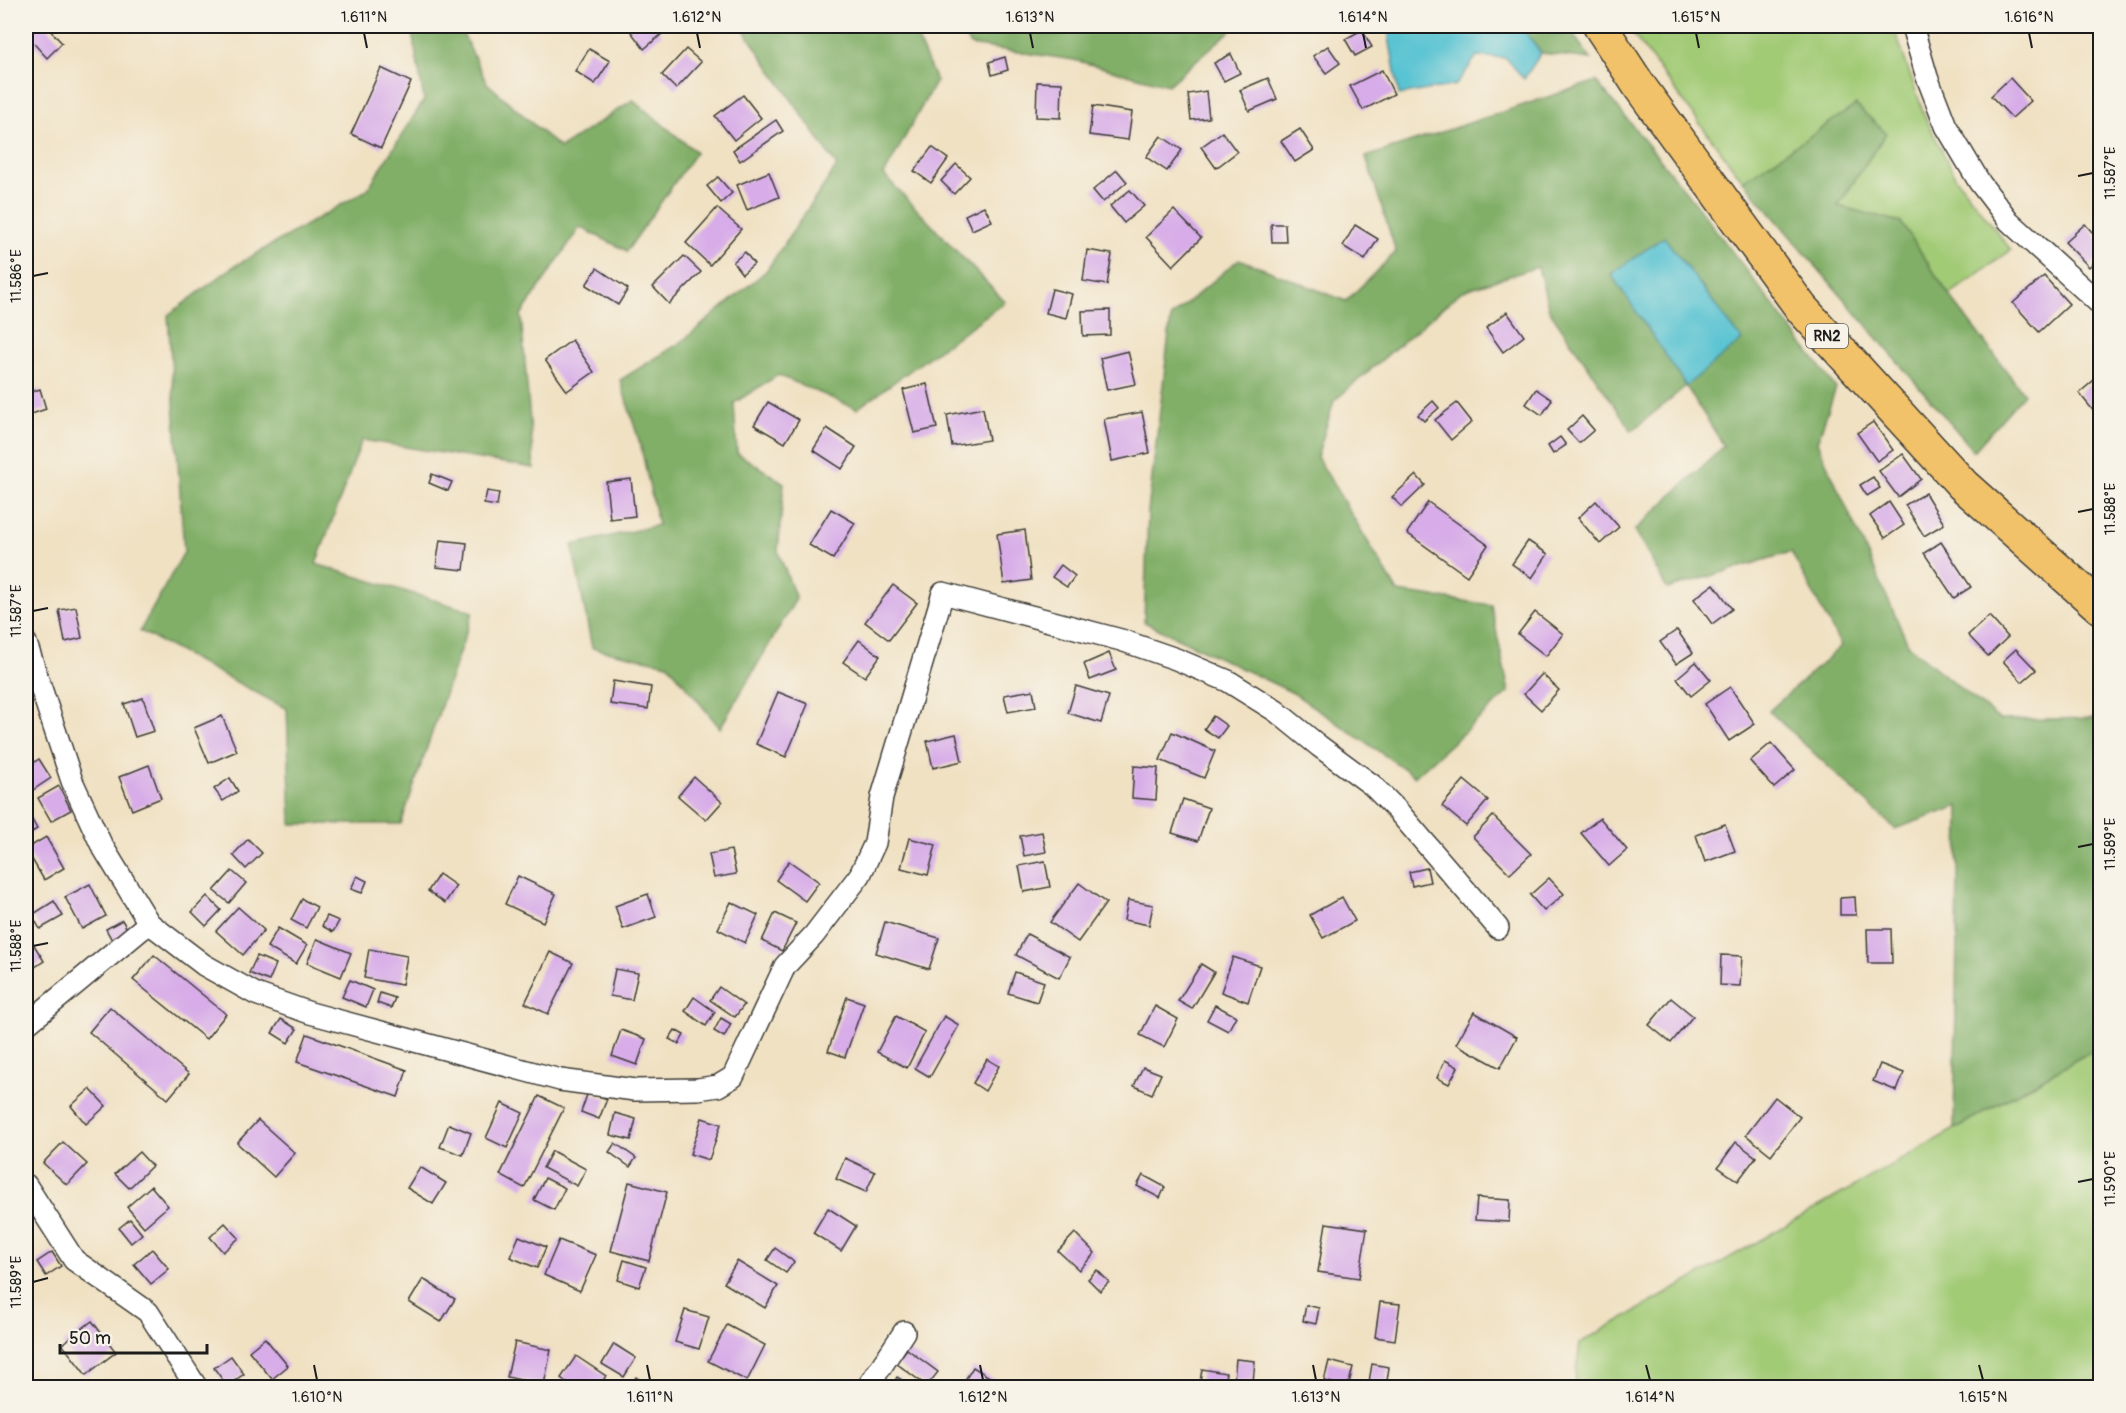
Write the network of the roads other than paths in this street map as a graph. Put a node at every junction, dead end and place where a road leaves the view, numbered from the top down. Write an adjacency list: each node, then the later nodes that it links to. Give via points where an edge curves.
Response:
1 (1600, 26): 4 (highway, RN2, via 1802,309 1963,484)
2 (1912, 26): 3 (street, via 1946,126 1980,183 2009,221)
3 (2100, 304)
4 (2100, 607)
5 (26, 643): 6 (street, via 72,781 101,844)
6 (149, 923): 7 (street, via 204,965 256,994 310,1013 560,1080 635,1090 718,1086 733,1077 785,966 860,875 874,843 882,797 943,593 1121,640 1228,681 1276,711 1372,785); 8 (street)
7 (1498, 928)
8 (26, 1025)
9 (26, 1185): 11 (street, via 74,1260 148,1312)
10 (904, 1332): 12 (street)
11 (197, 1388)
12 (867, 1388)

